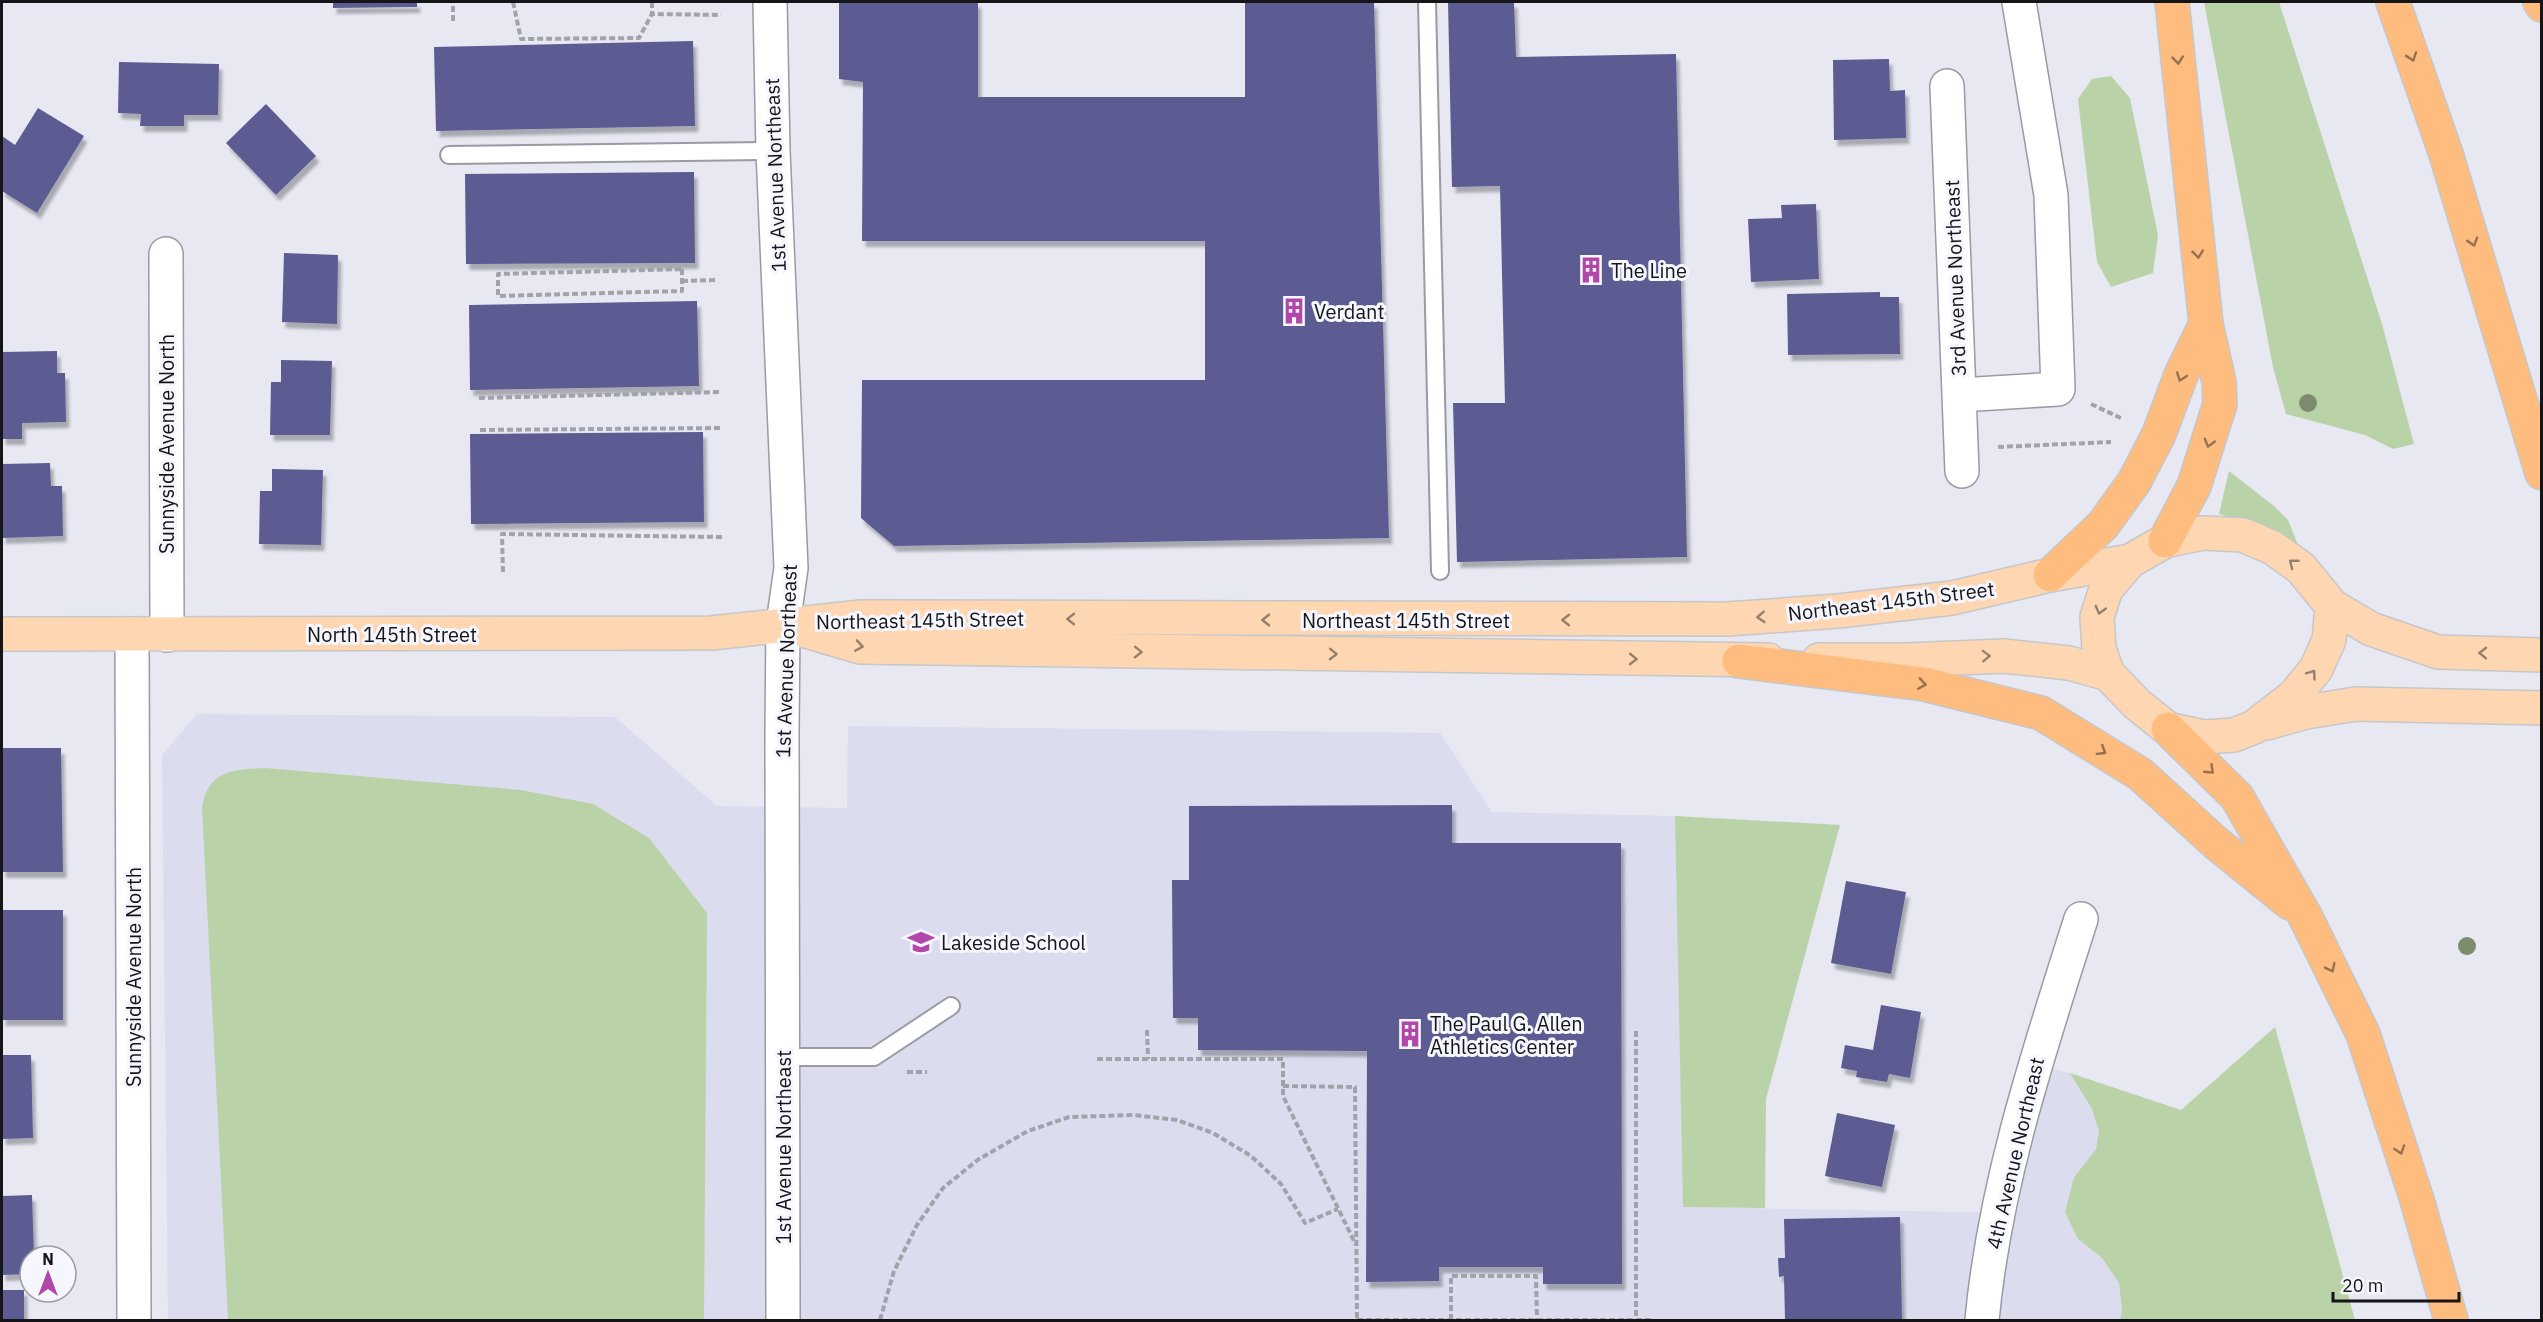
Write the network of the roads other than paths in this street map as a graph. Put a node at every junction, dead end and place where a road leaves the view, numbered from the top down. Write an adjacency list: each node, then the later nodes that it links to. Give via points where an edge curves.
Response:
1 (770, 2): 7 (street, 1st Avenue Northeast)
2 (1427, 2): 16 (lane)
3 (2019, 2): 11 (street, via 2051,195 2058,389)
4 (2172, 2): 10 (highway, one-way to 10)
5 (2393, 2): 13 (highway, one-way to 13, via 2446,154)
6 (1947, 86): 11 (street, 3rd Avenue Northeast)
7 (773, 152): 8 (lane); 19 (street, 1st Avenue Northeast, via 790,568)
8 (449, 155)
9 (166, 254): 22 (street, Sunnyside Avenue North)
10 (2206, 324): 14 (highway, one-way to 14, via 2220,404 2194,486); 17 (highway, one-way to 17, via 2134,482 2103,525)
11 (1960, 395): 12 (street, 3rd Avenue Northeast)
12 (1962, 460)
13 (2541, 473)
14 (2165, 541): 15 (main road); 18 (main road, one-way to 14, via 2301,568 2273,548 2243,535 2203,533)
15 (2130, 561): 17 (main road, Northeast 145th Street); 25 (main road, one-way to 25, via 2106,590 2097,617 2099,649)
16 (1440, 571)
17 (2050, 575): 19 (main road, Northeast 145th Street, one-way to 19, via 1952,598 1728,619 862,617)
18 (2332, 606): 23 (main road, one-way to 18, via 2438,652 2371,629); 27 (main road, one-way to 18, via 2294,696 2316,669 2330,640)
19 (783, 624): 22 (main road, North 145th Street, via 711,633); 24 (main road, Northeast 145th Street, one-way to 24, via 860,647); 32 (street, 1st Avenue Northeast)
20 (2, 634): 21 (main road, North 145th Street)
21 (132, 634): 22 (main road, North 145th Street); 33 (street, Sunnyside Avenue North)
22 (167, 635)
23 (2541, 655)
24 (1738, 661): 25 (main road, Northeast 145th Street, one-way to 25, via 2004,656 2069,663); 29 (highway, one-way to 29, via 1924,684 2041,713 2140,774 2216,843)
25 (2108, 674): 28 (main road, via 2137,705)
26 (2541, 708): 27 (main road, via 2356,705)
27 (2254, 727): 28 (main road, via 2234,735 2204,737)
28 (2168, 729): 29 (highway, one-way to 29, via 2237,796)
29 (2306, 916): 36 (highway, one-way to 36, via 2363,1034)
30 (2080, 919): 35 (street, 4th Avenue Northeast, via 2018,1122)
31 (951, 1006): 32 (lane, via 874,1057)
32 (783, 1057): 34 (street, 1st Avenue Northeast)
33 (134, 1320)
34 (783, 1320)
35 (1982, 1320)
36 (2451, 1320)

